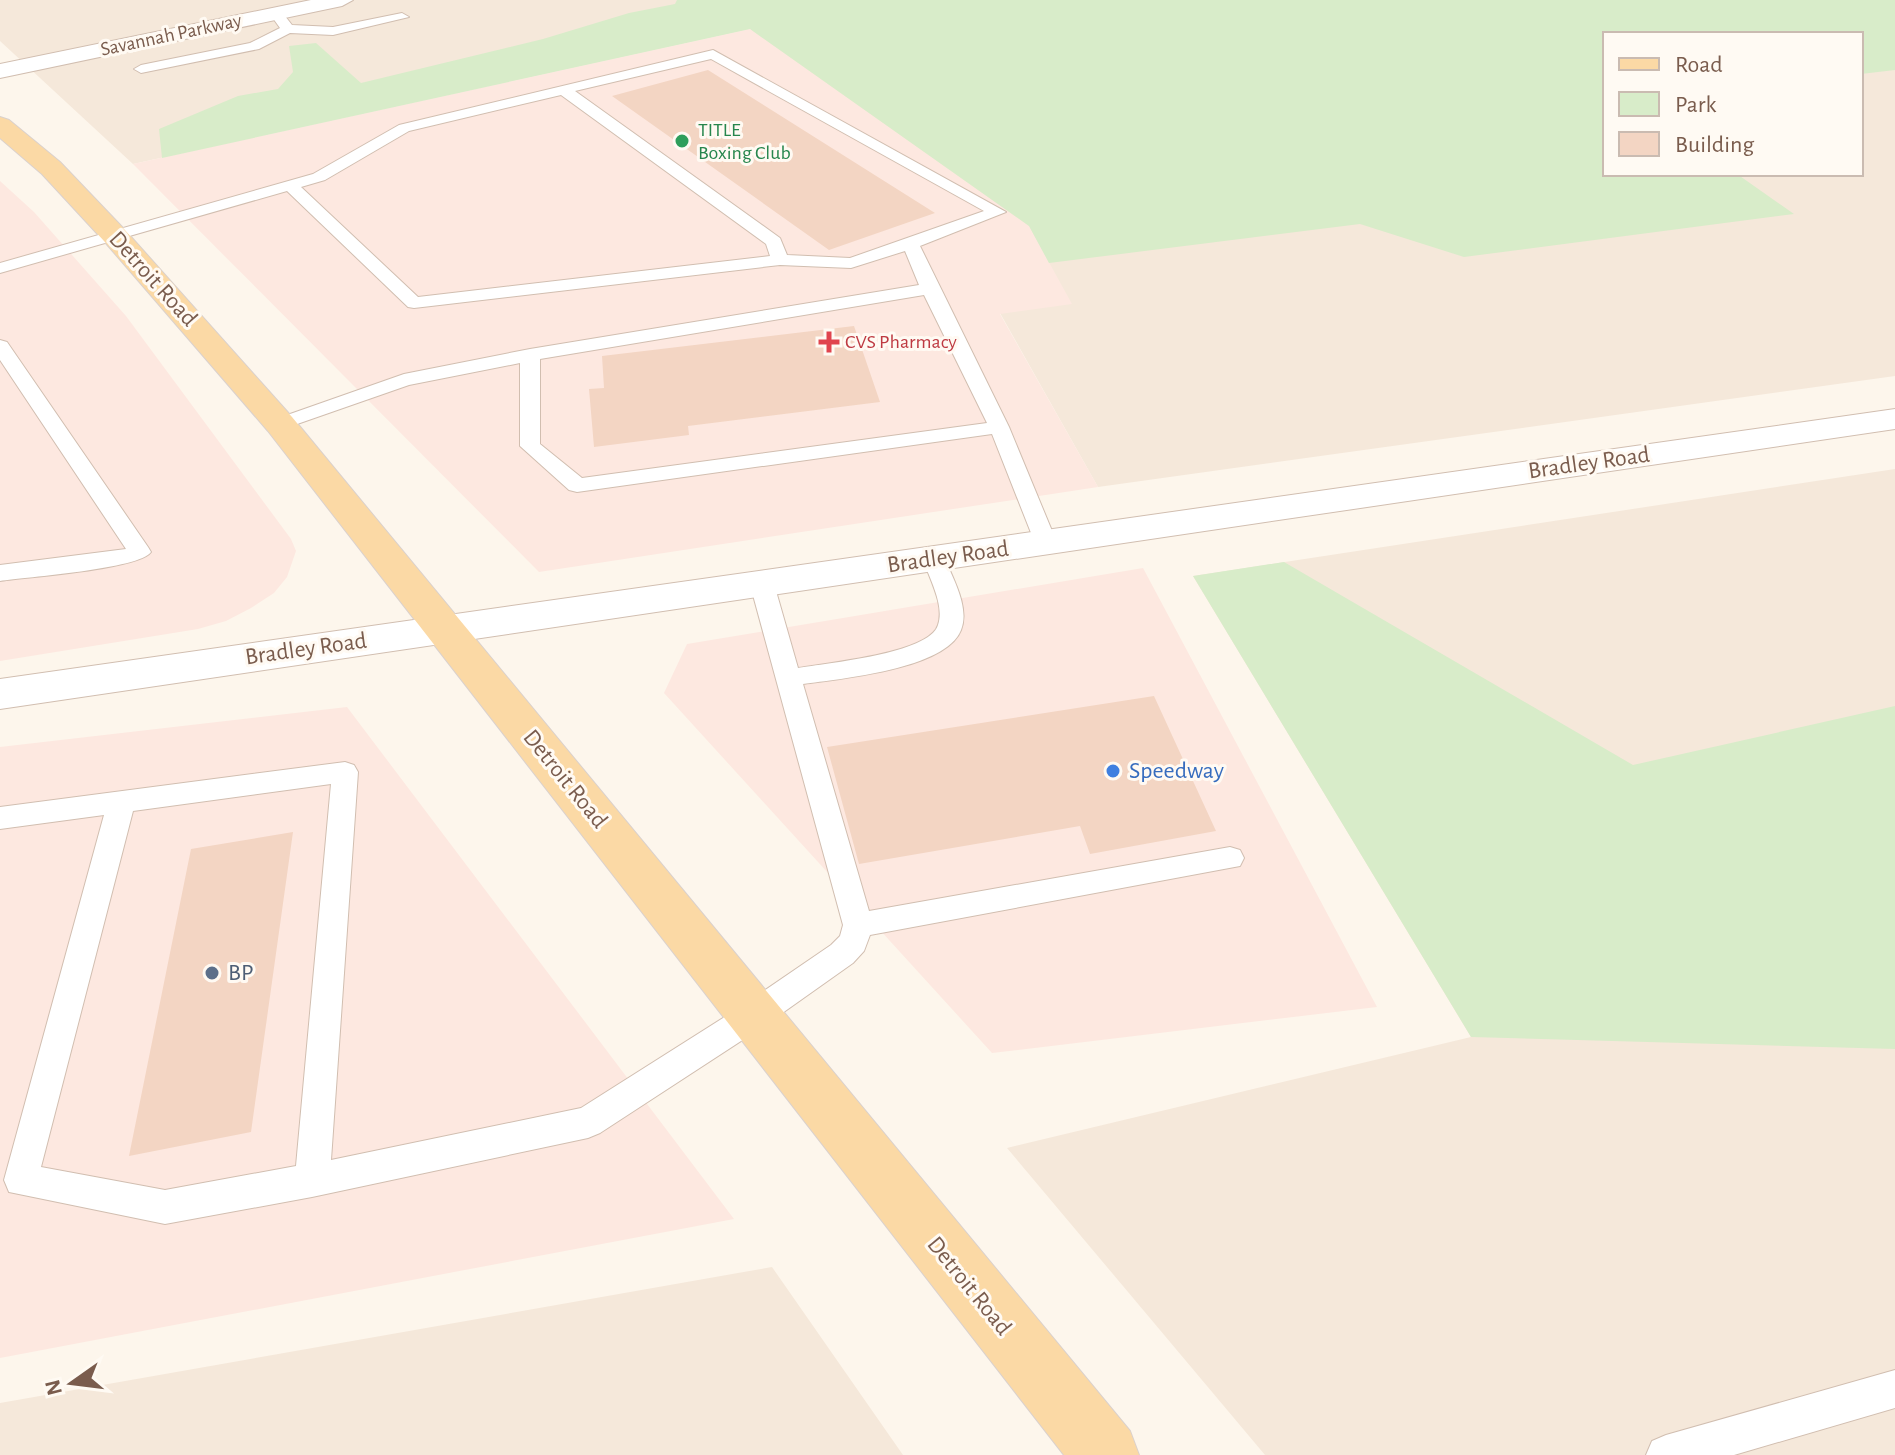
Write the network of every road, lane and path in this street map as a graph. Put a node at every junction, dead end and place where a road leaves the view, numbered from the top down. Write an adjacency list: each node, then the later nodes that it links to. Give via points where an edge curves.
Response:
1 (342, 0): 3 (street, Savannah Parkway)
2 (402, 17): 3 (lane, via 333,31)
3 (282, 21): 4 (lane, via 254,46); 5 (street, Savannah Parkway)
4 (141, 69)
5 (0, 71)
6 (566, 92): 8 (lane, via 404,128 319,177); 10 (lane, via 713,54 998,212); 11 (lane, via 774,242)
7 (0, 125): 9 (main road, Detroit Road, via 51,168)
8 (291, 186): 9 (lane); 11 (lane, via 414,303)
9 (114, 235): 12 (lane); 17 (main road, Detroit Road)
10 (910, 244): 11 (lane, via 851,263); 13 (lane)
11 (780, 260)
12 (0, 268)
13 (930, 289): 15 (lane); 18 (lane)
14 (0, 346): 21 (lane, via 140,552)
15 (530, 355): 17 (lane, via 404,380); 18 (lane, via 530,446 577,485)
16 (1895, 419): 19 (street, Bradley Road)
17 (280, 424): 23 (main road, Detroit Road)
18 (999, 427): 19 (lane)
19 (1046, 543): 20 (street, Bradley Road)
20 (934, 559): 22 (street, Bradley Road); 24 (lane, via 952,614 944,639 909,655)
21 (0, 573)
22 (762, 584): 23 (street, Bradley Road); 24 (lane)
23 (445, 629): 25 (street, Bradley Road); 30 (main road, Detroit Road)
24 (788, 678): 29 (lane)
25 (0, 694)
26 (121, 804): 27 (lane); 31 (lane, via 345,772); 32 (lane)
27 (0, 818)
28 (1230, 858): 29 (lane)
29 (858, 925): 30 (lane, via 842,954)
30 (753, 1016): 31 (lane, via 588,1122); 34 (main road, Detroit Road)
31 (312, 1180): 32 (lane, via 165,1207)
32 (10, 1182)
33 (1895, 1389): 35 (lane)
34 (1106, 1455)
35 (1666, 1455)

